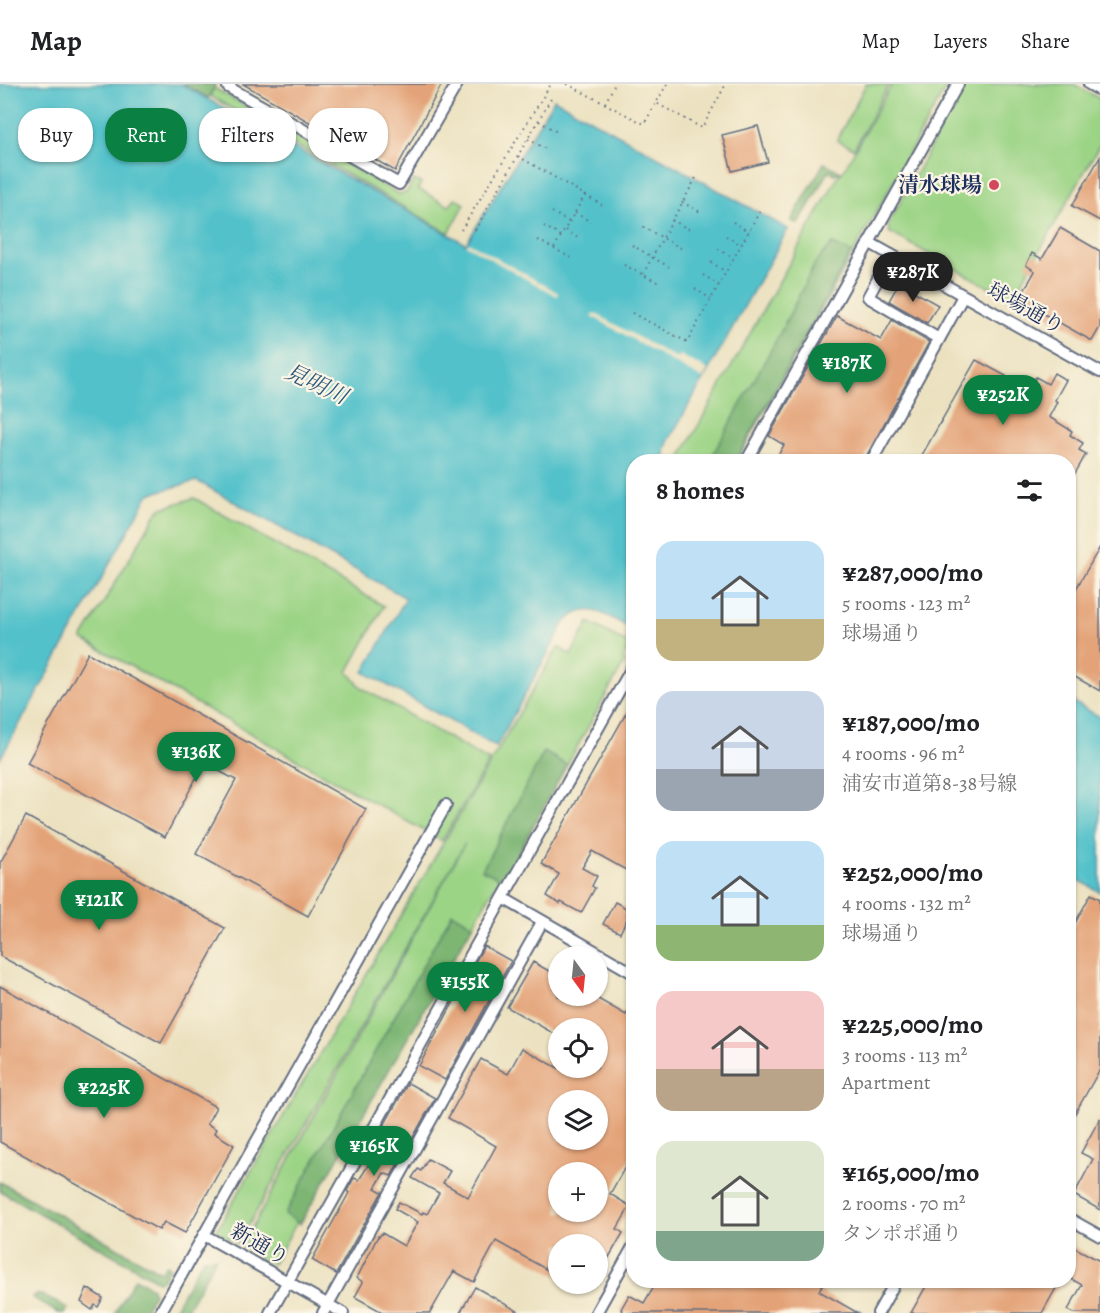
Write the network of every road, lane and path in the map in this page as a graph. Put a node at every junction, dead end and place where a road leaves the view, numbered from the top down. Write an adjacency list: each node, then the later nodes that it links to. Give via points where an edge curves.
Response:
1 (230, 84): 2 (street, via 228,87 399,184)
2 (457, 84)
3 (551, 84): 33 (path)
4 (567, 84): 12 (path)
5 (615, 84): 12 (path)
6 (667, 84): 13 (path)
7 (726, 84): 13 (path, via 702,128)
8 (958, 84): 43 (street)
9 (1089, 84): 10 (street)
10 (1100, 90)
11 (552, 97): 14 (path)
12 (605, 103): 13 (path, via 645,124)
13 (656, 103)
14 (538, 121): 15 (path); 16 (path)
15 (557, 132)
16 (528, 139): 17 (path); 18 (path)
17 (546, 149)
18 (518, 156): 20 (path); 34 (path)
19 (697, 176): 21 (path)
20 (585, 195): 22 (path); 26 (path)
21 (682, 202): 25 (path); 27 (path)
22 (602, 205)
23 (760, 211): 37 (path)
24 (552, 212): 28 (path)
25 (700, 212)
26 (574, 213): 28 (path); 29 (path)
27 (672, 220): 36 (path); 40 (path)
28 (569, 222): 35 (path)
29 (591, 222)
30 (732, 222): 37 (path)
31 (544, 226): 38 (path)
32 (643, 227): 40 (path)
33 (461, 230)
34 (475, 230)
35 (565, 230): 38 (path); 42 (path)
36 (690, 230)
37 (749, 232): 45 (path)
38 (561, 236): 46 (path)
39 (726, 236): 45 (path)
40 (663, 238): 47 (path); 50 (path)
41 (538, 240): 46 (path)
42 (582, 240)
43 (870, 243): 49 (street, 球場通り); 67 (street)
44 (632, 245): 50 (path)
45 (742, 245): 52 (path)
46 (554, 248): 51 (path)
47 (681, 248)
48 (718, 249): 52 (path)
49 (891, 255): 62 (street, 球場通り); 65 (street, via 868,297)
50 (652, 257): 55 (path); 57 (path)
51 (571, 258)
52 (734, 258): 56 (path)
53 (711, 262): 56 (path)
54 (624, 265): 57 (path)
55 (669, 267)
56 (726, 272): 60 (path)
57 (642, 274): 59 (path)
58 (703, 275): 60 (path)
59 (661, 284)
60 (719, 285): 63 (path)
61 (695, 289): 63 (path)
62 (963, 296): 65 (street); 66 (street, 球場通り)
63 (711, 298): 64 (path, via 687,342)
64 (632, 313)
65 (939, 339): 68 (street)
66 (1100, 372)
67 (751, 454)
68 (875, 454)
69 (626, 678): 71 (street)
70 (446, 804): 75 (street)
71 (503, 898): 72 (street); 78 (street)
72 (542, 922): 73 (street); 80 (street)
73 (626, 969)
74 (1076, 1222): 76 (street)
75 (204, 1235): 78 (street, 新通り); 81 (street, 新通り)
76 (1100, 1236)
77 (626, 1259): 84 (street)
78 (287, 1282): 80 (street, 新通り); 82 (street)
79 (892, 1288): 85 (street)
80 (326, 1309): 83 (street, 新通り)
81 (160, 1313)
82 (270, 1313)
83 (343, 1313)
84 (596, 1313)
85 (878, 1313)

